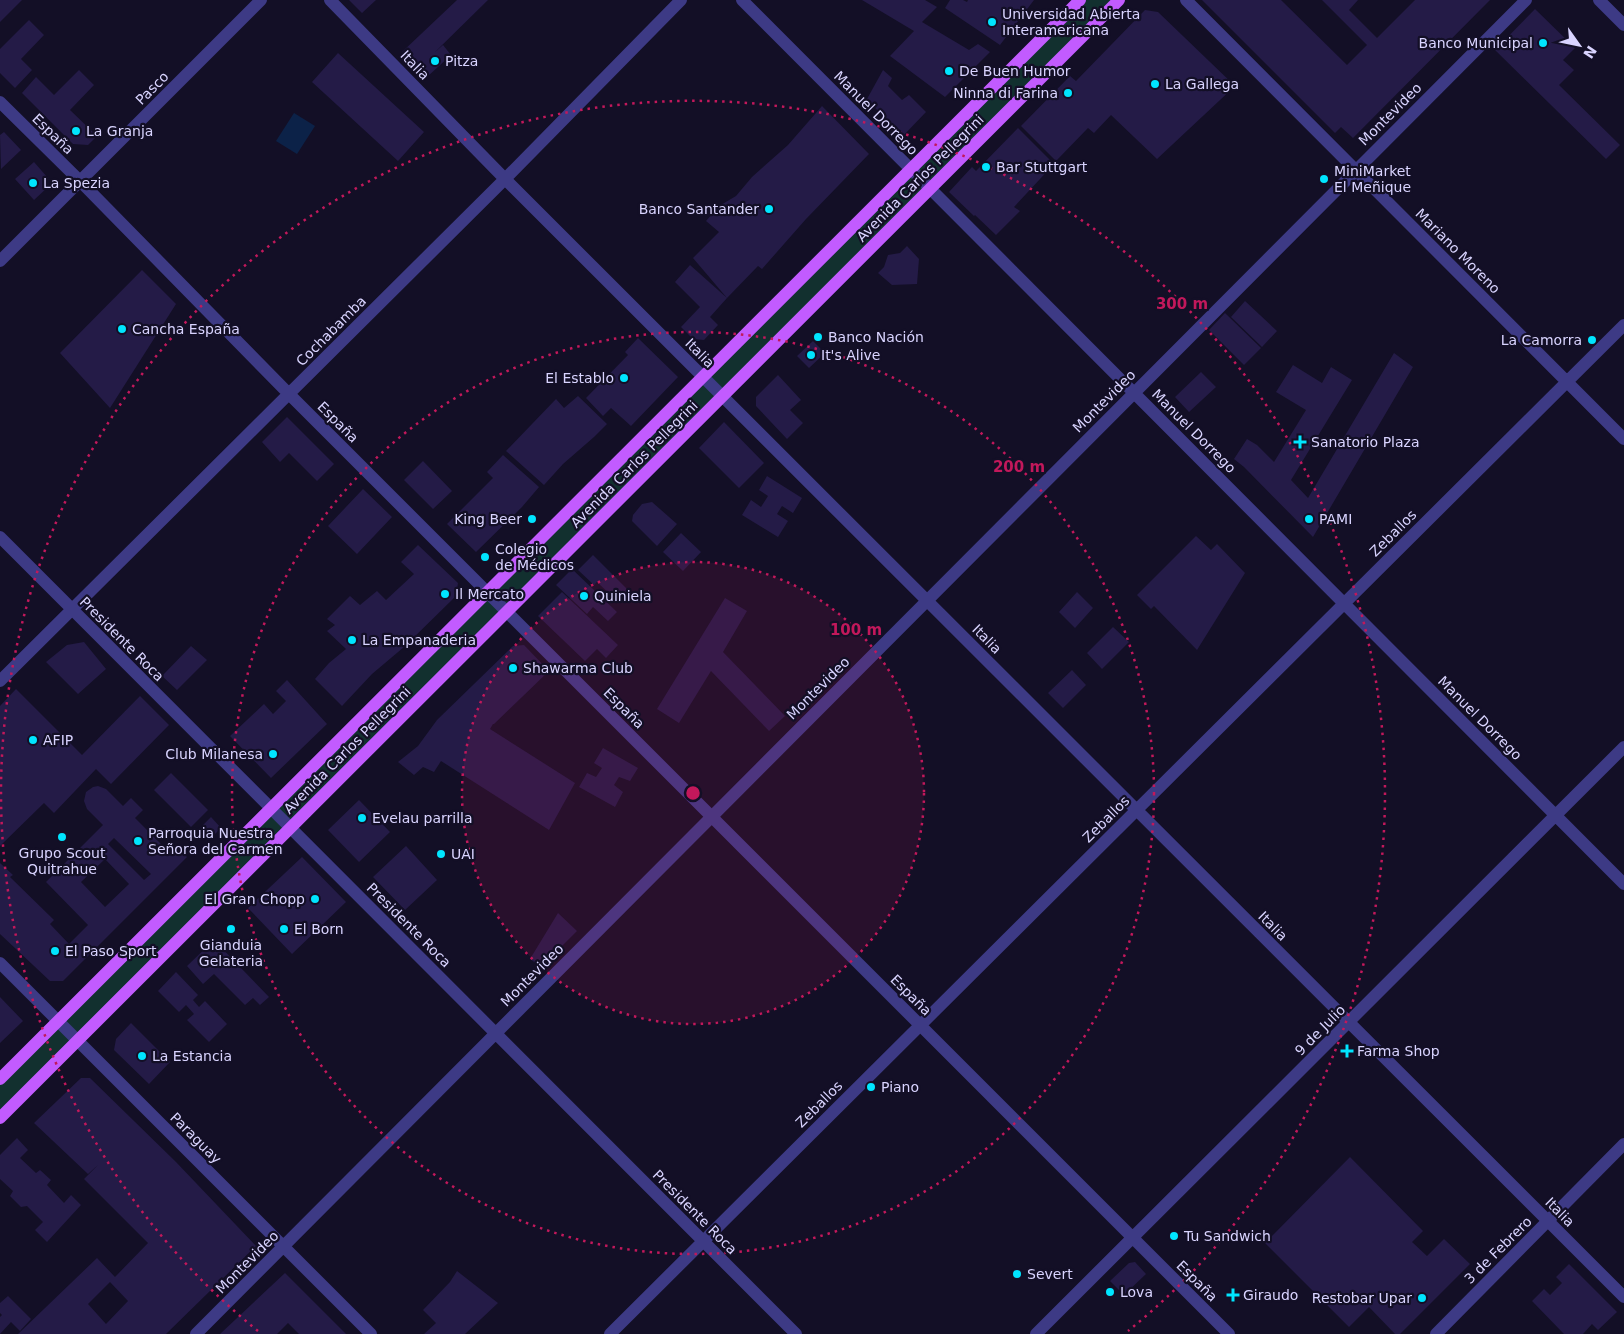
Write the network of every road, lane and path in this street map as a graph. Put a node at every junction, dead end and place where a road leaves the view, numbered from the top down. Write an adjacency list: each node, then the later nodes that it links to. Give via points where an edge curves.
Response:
1 (261, 0): 15 (street, Pasco)
2 (330, 0): 14 (street, Italia)
3 (681, 0): 14 (street, Cochabamba)
4 (742, 0): 12 (street, Manuel Dorrego)
5 (1080, 0): 12 (main road, Avenida Carlos Pellegrini)
6 (1119, 0): 16 (main road, Avenida Carlos Pellegrini)
7 (1186, 0): 13 (street, Mariano Moreno)
8 (1526, 0): 13 (street, Montevideo)
9 (1599, 0): 10 (street)
10 (1624, 25)
11 (0, 102): 15 (street, España)
12 (911, 169): 16 (street, Manuel Dorrego); 19 (main road, Avenida Carlos Pellegrini)
13 (1356, 170): 20 (street, Mariano Moreno); 21 (street, Montevideo)
14 (505, 179): 19 (street, Italia); 22 (street, Cochabamba)
15 (80, 181): 17 (street, Pasco); 22 (street, España)
16 (930, 189): 21 (street, Manuel Dorrego); 23 (main road, Avenida Carlos Pellegrini)
17 (0, 261)
18 (1624, 325): 20 (street, Zeballos)
19 (703, 377): 23 (street, Italia); 26 (main road, Avenida Carlos Pellegrini)
20 (1567, 382): 24 (street, Mariano Moreno); 28 (street, Zeballos)
21 (1134, 393): 27 (street, Montevideo); 28 (street, Manuel Dorrego)
22 (289, 394): 26 (street, España); 29 (street, Cochabamba)
23 (723, 396): 27 (street, Italia); 30 (main road, Avenida Carlos Pellegrini)
24 (1624, 439)
25 (0, 538): 29 (street, Presidente Roca)
26 (487, 592): 30 (street, España); 33 (main road, Avenida Carlos Pellegrini)
27 (927, 601): 34 (street, Italia); 36 (street, Montevideo)
28 (1344, 603): 34 (street, Zeballos); 35 (street, Manuel Dorrego)
29 (72, 610): 31 (street, Cochabamba); 33 (street, Presidente Roca)
30 (507, 612): 36 (street, España); 37 (main road, Avenida Carlos Pellegrini)
31 (0, 682)
32 (1624, 747): 35 (street, 9 de Julio)
33 (271, 809): 37 (street, Presidente Roca); 40 (main road, Avenida Carlos Pellegrini)
34 (1136, 810): 41 (street, Italia); 42 (street, Zeballos)
35 (1556, 815): 38 (street, Manuel Dorrego); 41 (street, 9 de Julio)
36 (711, 817): 42 (street, España); 43 (street, Montevideo)
37 (290, 828): 43 (street, Presidente Roca); 44 (main road, Avenida Carlos Pellegrini)
38 (1624, 884)
39 (0, 963): 40 (street, Paraguay)
40 (58, 1021): 44 (street, Paraguay); 45 (main road, Avenida Carlos Pellegrini)
41 (1349, 1022): 48 (street, Italia); 49 (street, 9 de Julio)
42 (920, 1025): 49 (street, España); 50 (street, Zeballos)
43 (496, 1034): 50 (street, Presidente Roca); 51 (street, Montevideo)
44 (78, 1041): 46 (main road, Avenida Carlos Pellegrini); 51 (street, Paraguay)
45 (0, 1080)
46 (0, 1118)
47 (1624, 1144): 48 (street, 3 de Febrero)
48 (1548, 1221): 52 (street, Italia); 59 (street, 3 de Febrero)
49 (1133, 1238): 57 (street, 9 de Julio); 58 (street, España)
50 (703, 1241): 55 (street, Zeballos); 56 (street, Presidente Roca)
51 (283, 1246): 53 (street, Montevideo); 54 (street, Paraguay)
52 (1624, 1298)
53 (196, 1334)
54 (371, 1334)
55 (610, 1334)
56 (796, 1334)
57 (1036, 1334)
58 (1229, 1334)
59 (1436, 1334)

